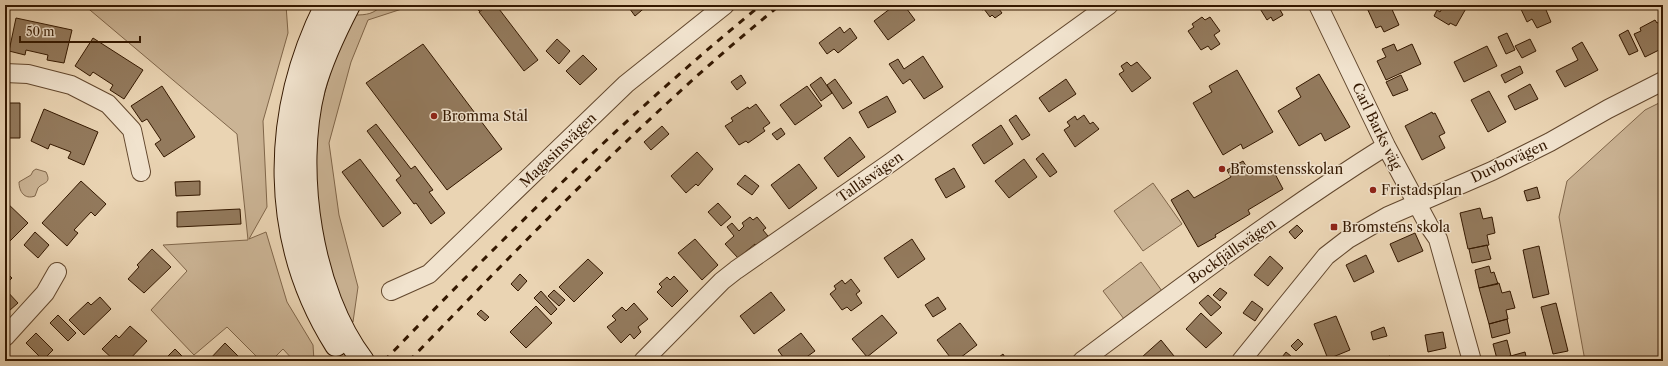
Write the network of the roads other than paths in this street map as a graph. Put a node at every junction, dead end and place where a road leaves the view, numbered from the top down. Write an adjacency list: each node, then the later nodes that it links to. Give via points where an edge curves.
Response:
1 (326, 5): 13 (street, via 304,58 292,99 286,150 286,182 289,224 298,261 310,296)
2 (349, 5): 13 (street, via 321,64 306,134 310,223 315,254 328,295)
3 (725, 5): 12 (street, Magasinsvägen, via 626,84 429,274)
4 (1109, 5): 17 (street, Tallåsvägen, via 736,270)
5 (1318, 5): 8 (street, Carl Barks väg)
6 (5, 73): 9 (street, via 28,74 71,85 108,104 132,130)
7 (1663, 80): 10 (street, Duvbovägen, via 1512,161)
8 (1386, 146): 10 (street, Carl Barks väg); 18 (street, Bockfjällsvägen, via 1187,283)
9 (141, 172)
10 (1417, 203): 19 (street, Duvbovägen, via 1348,239 1326,256); 20 (street, Carl Barks väg, via 1438,239)
11 (57, 272): 14 (street, via 45,293)
12 (391, 291)
13 (335, 330): 15 (street); 16 (street)
14 (5, 336)
15 (346, 361)
16 (363, 361)
17 (643, 361)
18 (1082, 361)
19 (1241, 361)
20 (1472, 361)

